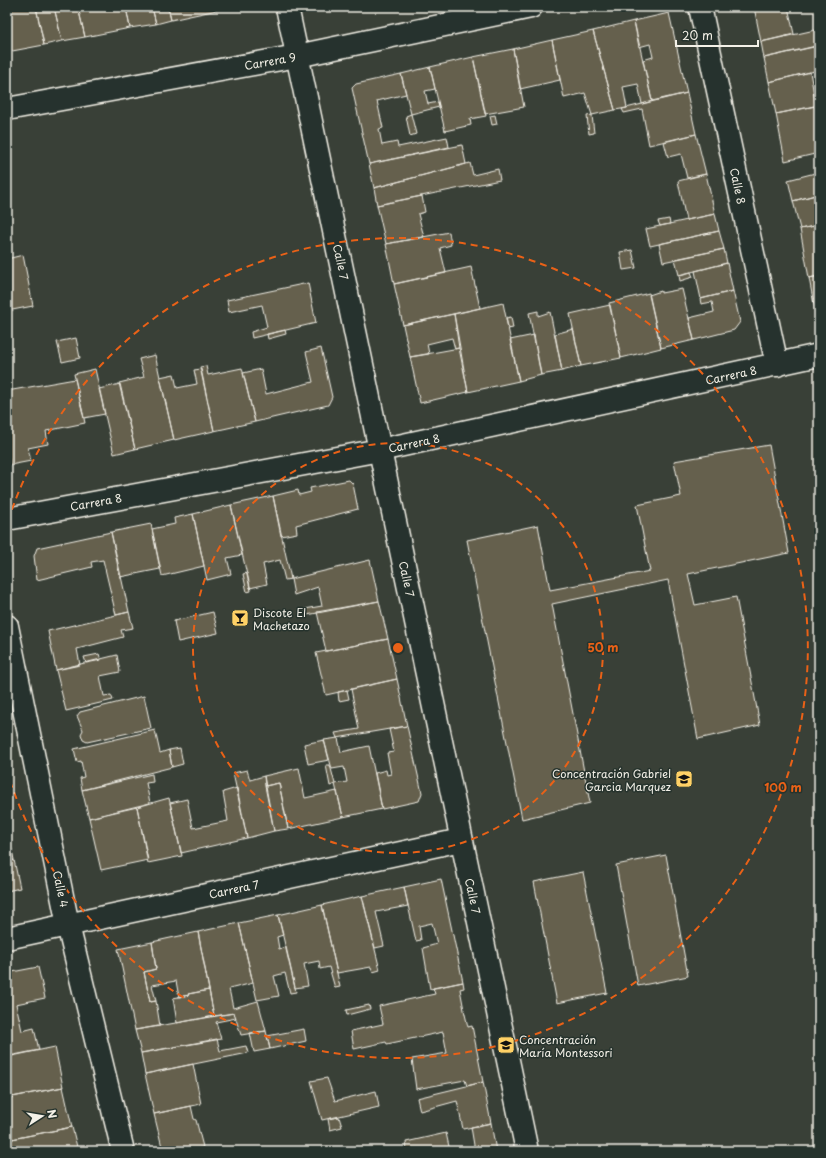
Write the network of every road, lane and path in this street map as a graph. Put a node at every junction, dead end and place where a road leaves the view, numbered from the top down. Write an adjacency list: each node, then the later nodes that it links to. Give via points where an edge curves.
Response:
1 (287, 7): 4 (street, Calle 7)
2 (531, 7): 4 (street, Carrera 9)
3 (700, 7): 7 (street, Calle 8)
4 (297, 56): 5 (street, Carrera 9); 8 (street, Calle 7)
5 (7, 109)
6 (819, 355): 7 (street, Carrera 8)
7 (777, 365): 8 (street, Carrera 8)
8 (380, 450): 9 (street, Carrera 8); 11 (street, Calle 7)
9 (7, 518)
10 (7, 626): 12 (street, Calle 4)
11 (461, 840): 12 (street, Carrera 7); 15 (street, Calle 7)
12 (68, 925): 13 (street, Carrera 7); 14 (street, Calle 4)
13 (7, 938)
14 (123, 1151)
15 (527, 1151)

